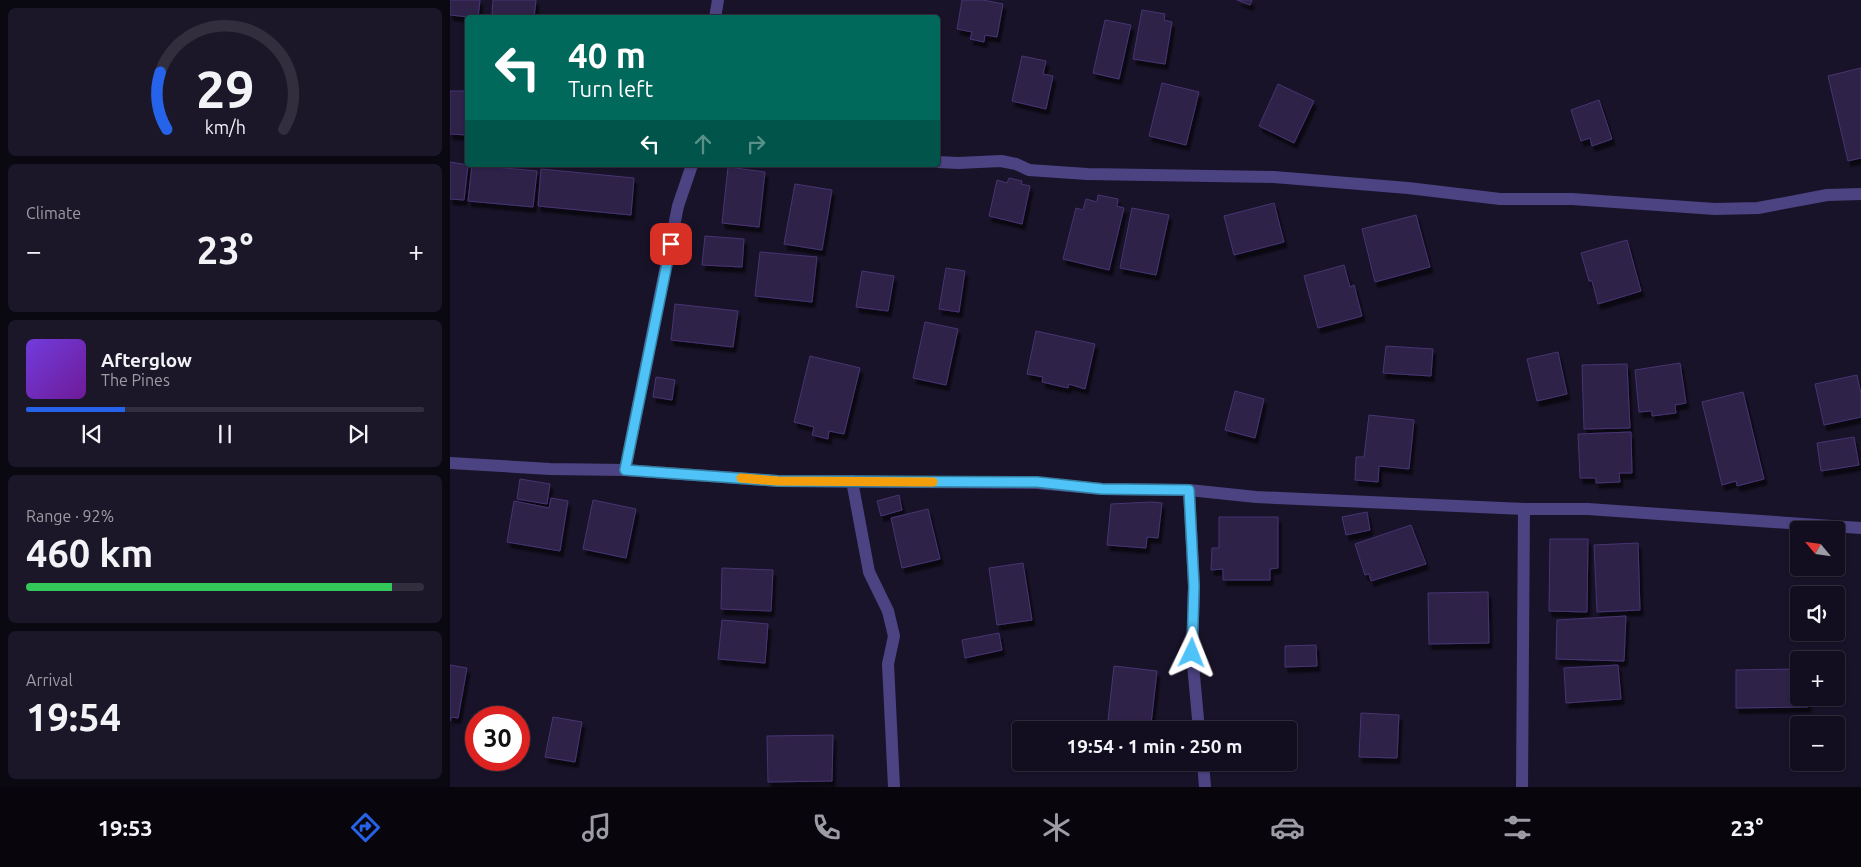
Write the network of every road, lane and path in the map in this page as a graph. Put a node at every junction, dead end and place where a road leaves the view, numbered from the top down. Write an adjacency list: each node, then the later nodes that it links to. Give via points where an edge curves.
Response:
1 (718, 0): 2 (street)
2 (716, 15)
3 (940, 162): 5 (street, via 1001,161 1029,170 1077,173 1274,177 1500,199 1572,199 1715,209 1758,208 1827,195)
4 (691, 167): 7 (street, via 678,206)
5 (1861, 194)
6 (450, 464): 7 (street)
7 (625, 470): 8 (street, via 778,481)
8 (852, 481): 9 (street, via 1037,482 1102,489); 14 (street, via 869,572 888,611 894,636 888,664)
9 (1189, 490): 10 (street, via 1256,497); 12 (street, via 1194,586 1192,653)
10 (1524, 510): 11 (street, via 1588,509); 16 (street)
11 (1861, 528)
12 (1198, 721)
13 (1204, 771): 15 (street)
14 (894, 787)
15 (1205, 787)
16 (1522, 787)

